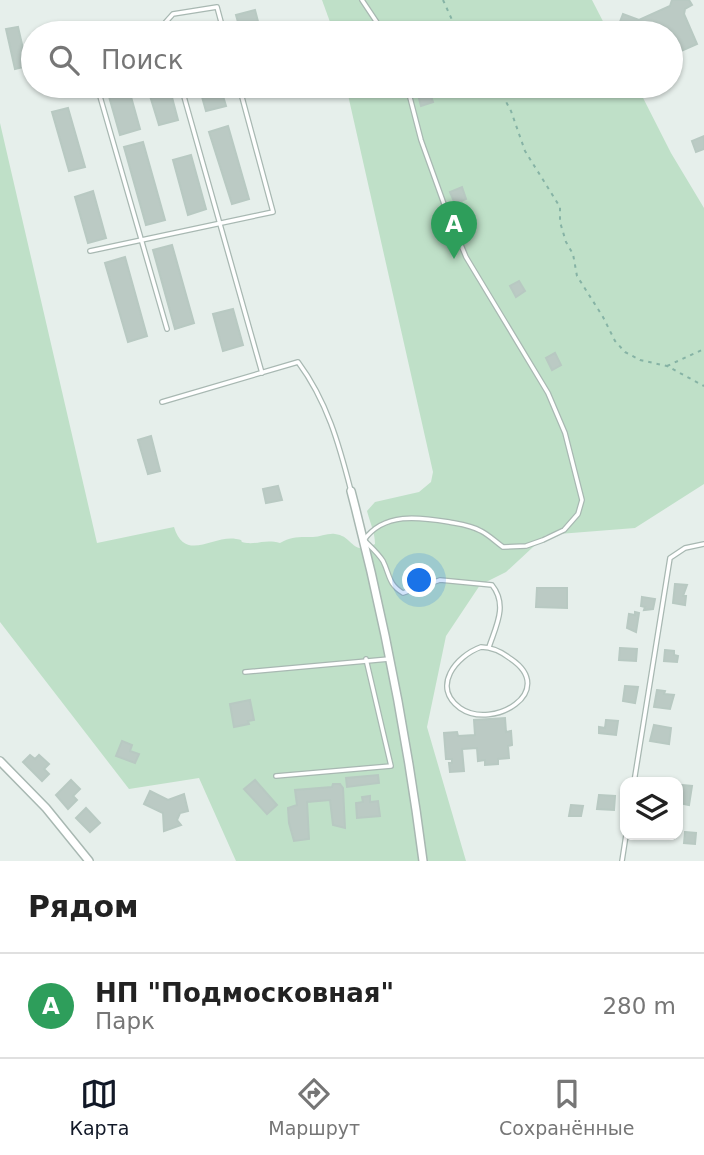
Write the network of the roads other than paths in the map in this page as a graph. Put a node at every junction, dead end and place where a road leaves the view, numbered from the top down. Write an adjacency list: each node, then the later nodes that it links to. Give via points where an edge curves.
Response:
1 (362, 0): 4 (lane)
2 (167, 21): 3 (lane, via 173,14 217,7)
3 (221, 21)
4 (376, 21)
5 (100, 98): 10 (lane)
6 (184, 98): 9 (lane)
7 (242, 98): 9 (lane, via 274,212)
8 (410, 98): 16 (lane, via 453,225 467,257 548,393 565,433 582,499 578,514 564,530 526,546 503,547 481,530 465,525 407,517 378,525)
9 (219, 222): 10 (lane); 13 (lane)
10 (141, 240): 11 (lane); 12 (lane)
11 (90, 251)
12 (167, 329)
13 (262, 373): 14 (lane); 15 (lane, via 298,362 316,387)
14 (162, 402)
15 (351, 491): 16 (street)
16 (364, 540): 18 (lane, via 385,564 388,580 403,593 440,580 492,585 501,603); 20 (street)
17 (704, 544): 24 (lane, via 685,548 670,558)
18 (489, 648): 18 (lane, via 523,668 526,692 509,709 470,713 450,697 449,674 468,653)
19 (366, 659): 20 (lane); 21 (lane); 23 (lane, via 391,766)
20 (392, 659): 27 (street)
21 (245, 672)
22 (0, 761): 26 (street)
23 (276, 776)
24 (635, 777)
25 (625, 840): 28 (lane)
26 (89, 861)
27 (423, 861)
28 (622, 861)

